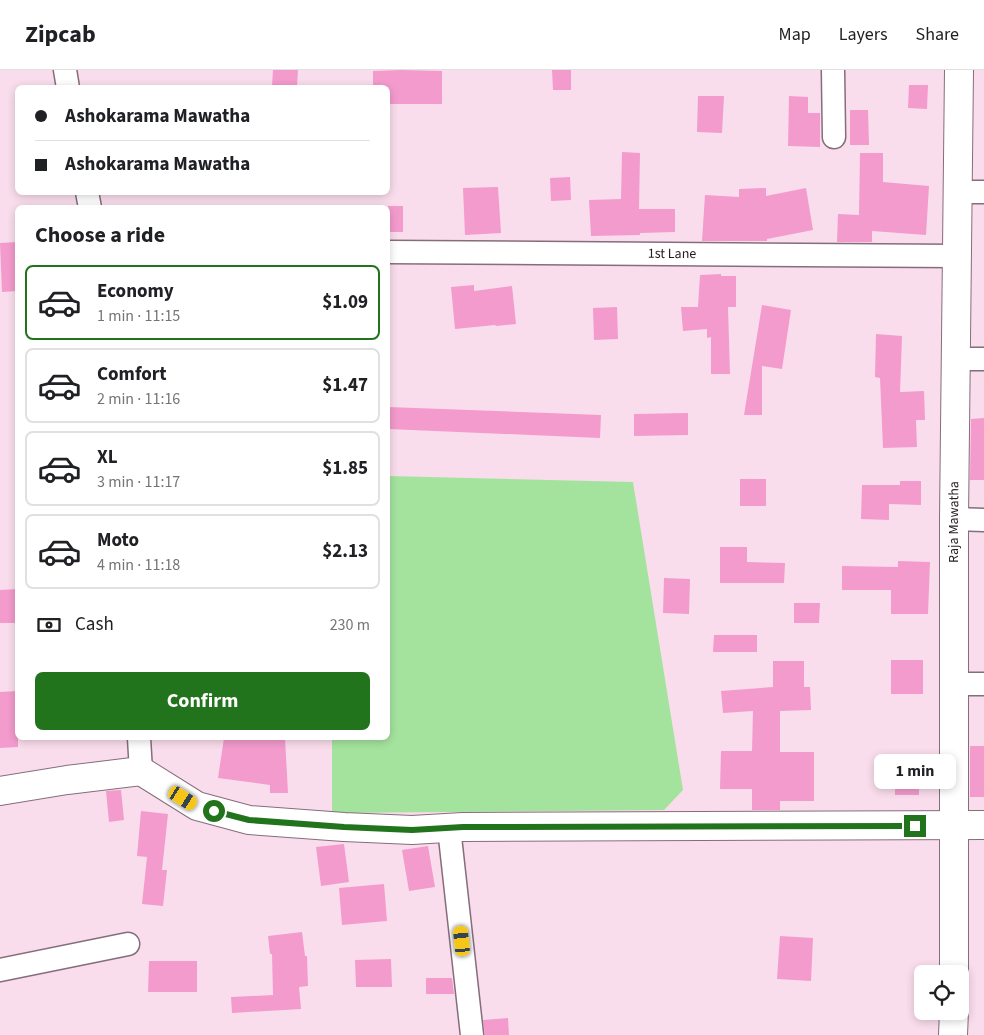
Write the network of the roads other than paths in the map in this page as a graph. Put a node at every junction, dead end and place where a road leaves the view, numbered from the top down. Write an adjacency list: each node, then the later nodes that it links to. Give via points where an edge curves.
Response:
1 (65, 70): 4 (street)
2 (832, 70): 5 (street)
3 (959, 70): 6 (street, Raja Mawatha)
4 (68, 85)
5 (834, 137)
6 (957, 192): 7 (street); 9 (street, Raja Mawatha)
7 (984, 192)
8 (390, 252): 9 (street, 1st Lane)
9 (957, 256): 10 (street, Raja Mawatha)
10 (956, 359): 11 (street); 12 (street, Raja Mawatha)
11 (984, 360)
12 (954, 519): 13 (street); 14 (street, Raja Mawatha)
13 (984, 520)
14 (954, 684): 15 (street); 19 (street, Raja Mawatha)
15 (984, 684)
16 (139, 740): 17 (street)
17 (141, 771): 18 (street); 21 (street, via 197,806 249,820 382,829)
18 (0, 791)
19 (955, 826): 20 (street); 21 (street); 23 (street, Raja Mawatha)
20 (984, 826)
21 (449, 828): 26 (street)
22 (128, 944): 24 (street)
23 (954, 965)
24 (0, 970)
25 (954, 1020): 27 (street)
26 (472, 1035)
27 (954, 1035)

